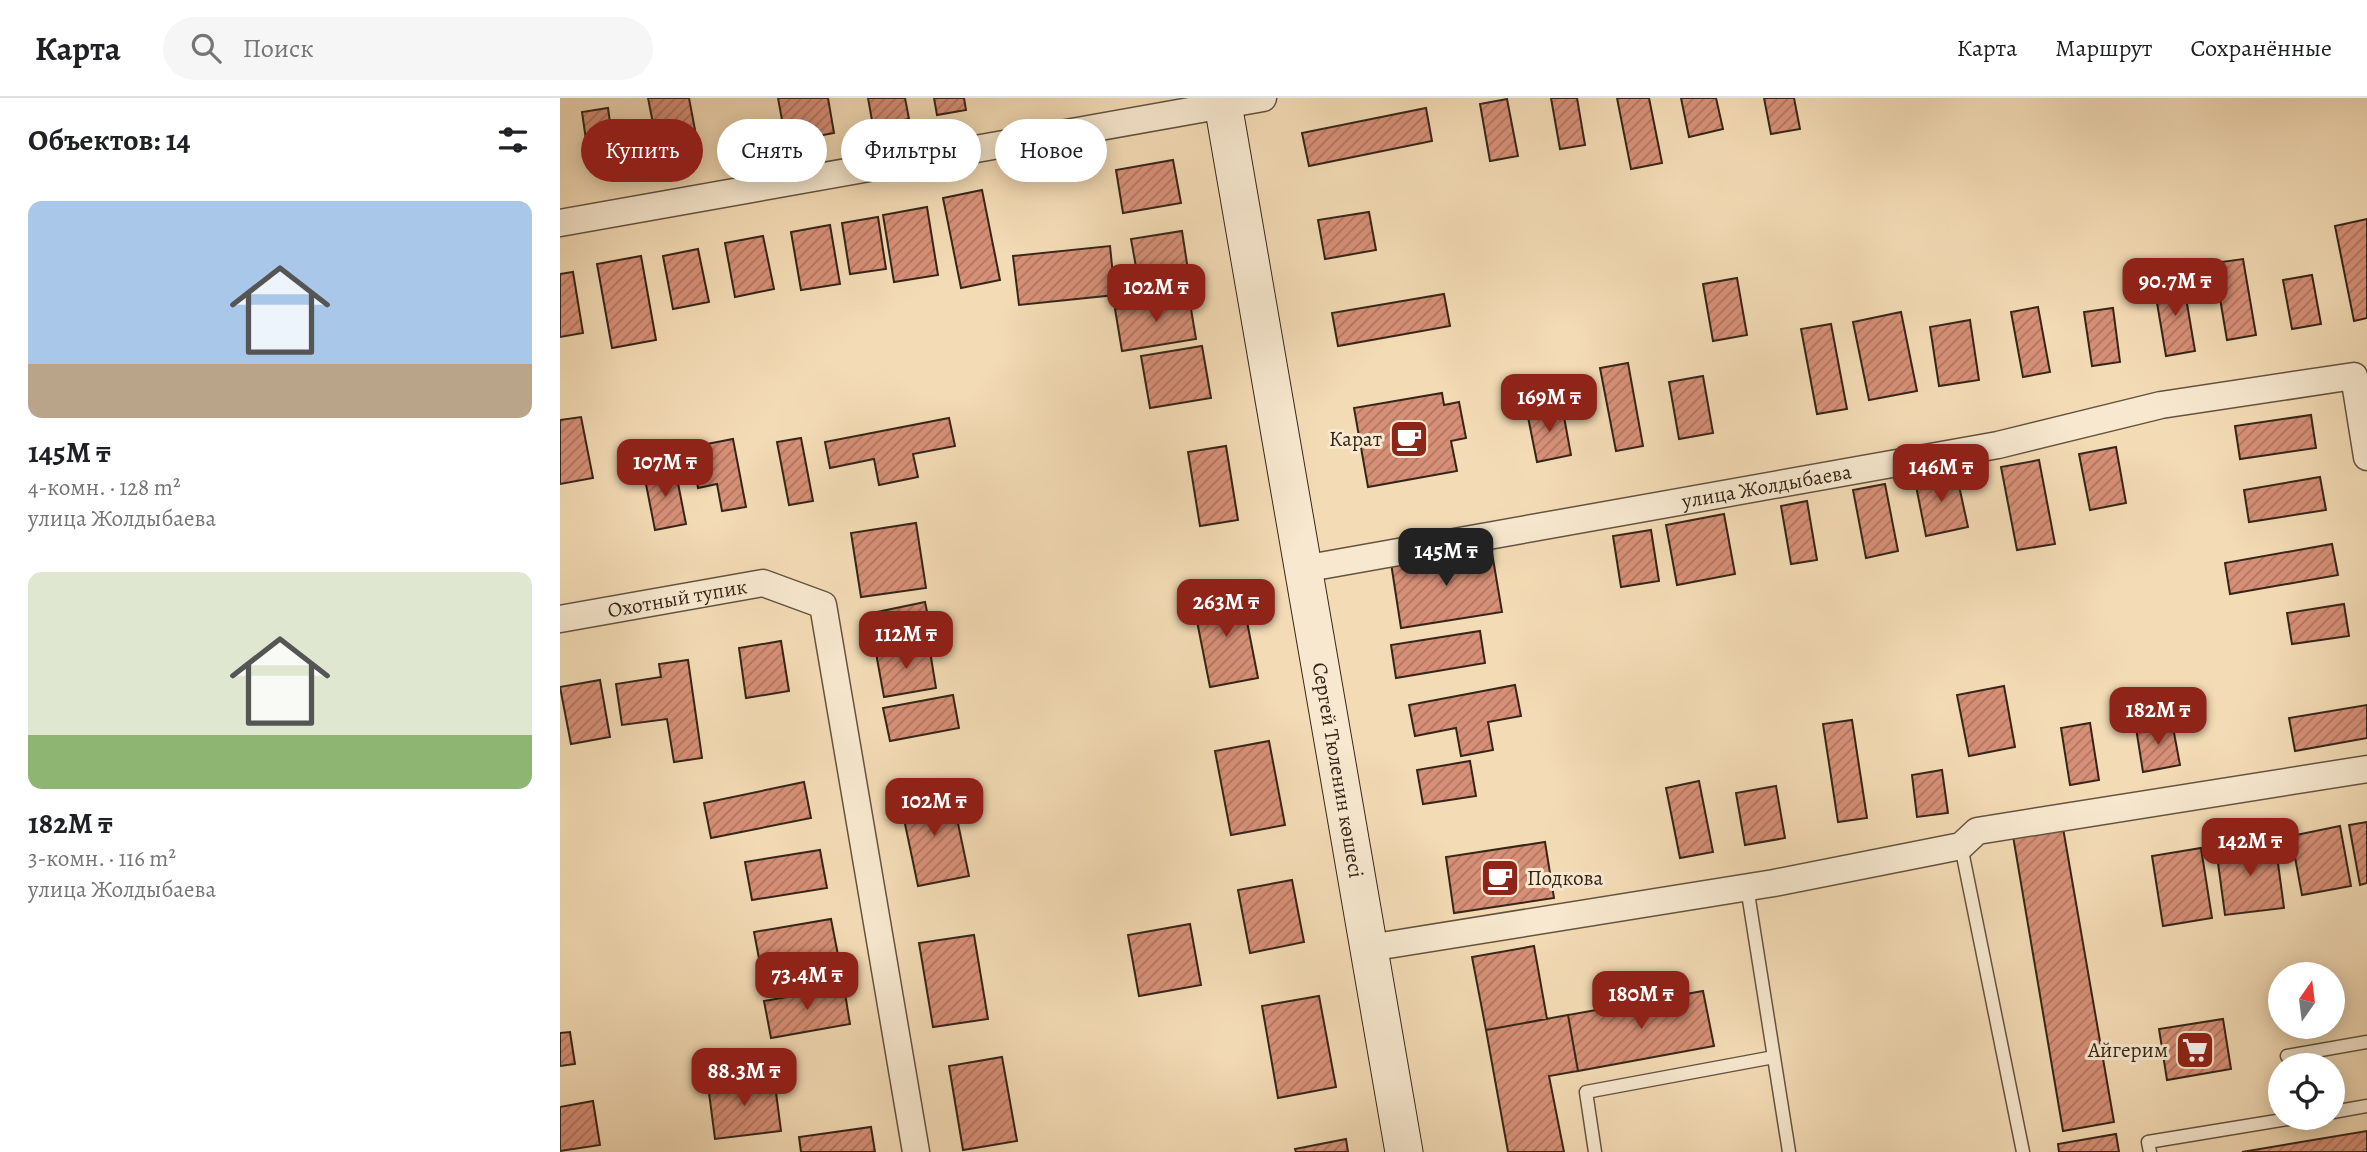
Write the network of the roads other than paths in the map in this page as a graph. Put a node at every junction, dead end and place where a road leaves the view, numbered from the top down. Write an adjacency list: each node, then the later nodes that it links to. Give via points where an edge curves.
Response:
1 (1264, 98): 2 (street)
2 (1222, 102): 3 (street); 5 (main road, Сергей Тюленин көшесі)
3 (560, 223)
4 (2367, 457): 5 (street, улица Жолдыбаева, via 2354,376 2161,405 1998,446)
5 (1303, 569): 10 (main road, Сергей Тюленин көшесі)
6 (560, 620): 17 (street, Охотный тупик, via 763,583 824,605)
7 (2367, 769): 8 (street, via 1977,831)
8 (1961, 846): 9 (street); 21 (lane)
9 (1747, 887): 10 (street); 13 (lane)
10 (1369, 948): 18 (main road, Сергей Тюленин көшесі)
11 (2367, 1042): 12 (lane)
12 (2304, 1053)
13 (1774, 1057): 19 (lane, via 1586,1092); 20 (lane)
14 (2367, 1106): 15 (lane)
15 (2345, 1110)
16 (2268, 1122): 22 (lane, via 2148,1142)
17 (916, 1152)
18 (1404, 1152)
19 (1595, 1152)
20 (1789, 1152)
21 (2023, 1152)
22 (2150, 1152)

